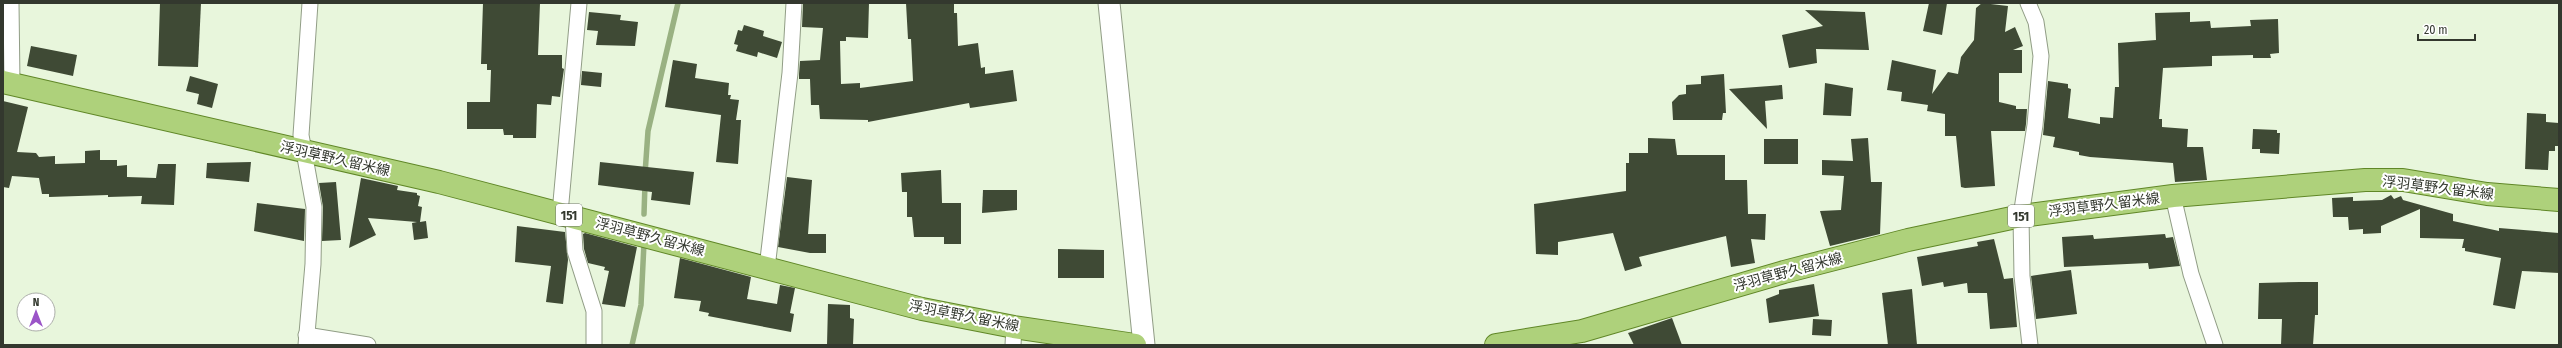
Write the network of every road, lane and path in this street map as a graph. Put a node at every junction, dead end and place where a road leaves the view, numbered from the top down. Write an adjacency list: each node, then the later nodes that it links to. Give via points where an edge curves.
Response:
1 (11, 3): 7 (street)
2 (310, 3): 8 (street, via 301,135)
3 (579, 3): 11 (street)
4 (794, 3): 13 (street, via 790,73)
5 (1109, 3): 20 (street)
6 (2028, 3): 12 (street, via 2036,22 2041,56 2035,125)
7 (8, 82): 8 (main road, 浮羽草野久留米線 / 151)
8 (305, 152): 11 (main road, 浮羽草野久留米線 / 151, via 439,182); 16 (street, via 314,207)
9 (2173, 196): 10 (main road, 浮羽草野久留米線 / 151, via 2365,180 2403,180 2487,194); 12 (main road, 浮羽草野久留米線 / 151); 23 (street, via 2191,274)
10 (2559, 200)
11 (567, 215): 13 (main road, 浮羽草野久留米線 / 151); 18 (street, via 575,251 594,311)
12 (2021, 216): 15 (main road, 浮羽草野久留米線 / 151, via 1908,240 1784,272); 22 (street, via 2022,276)
13 (767, 268): 14 (main road, 浮羽草野久留米線 / 151)
14 (1014, 336): 19 (main road, 浮羽草野久留米線 / 151)
15 (1577, 338): 21 (main road, 浮羽草野久留米線 / 151)
16 (306, 340): 17 (street)
17 (368, 345)
18 (594, 345)
19 (1135, 345)
20 (1144, 345)
21 (1496, 345)
22 (2030, 345)
23 (2216, 345)

